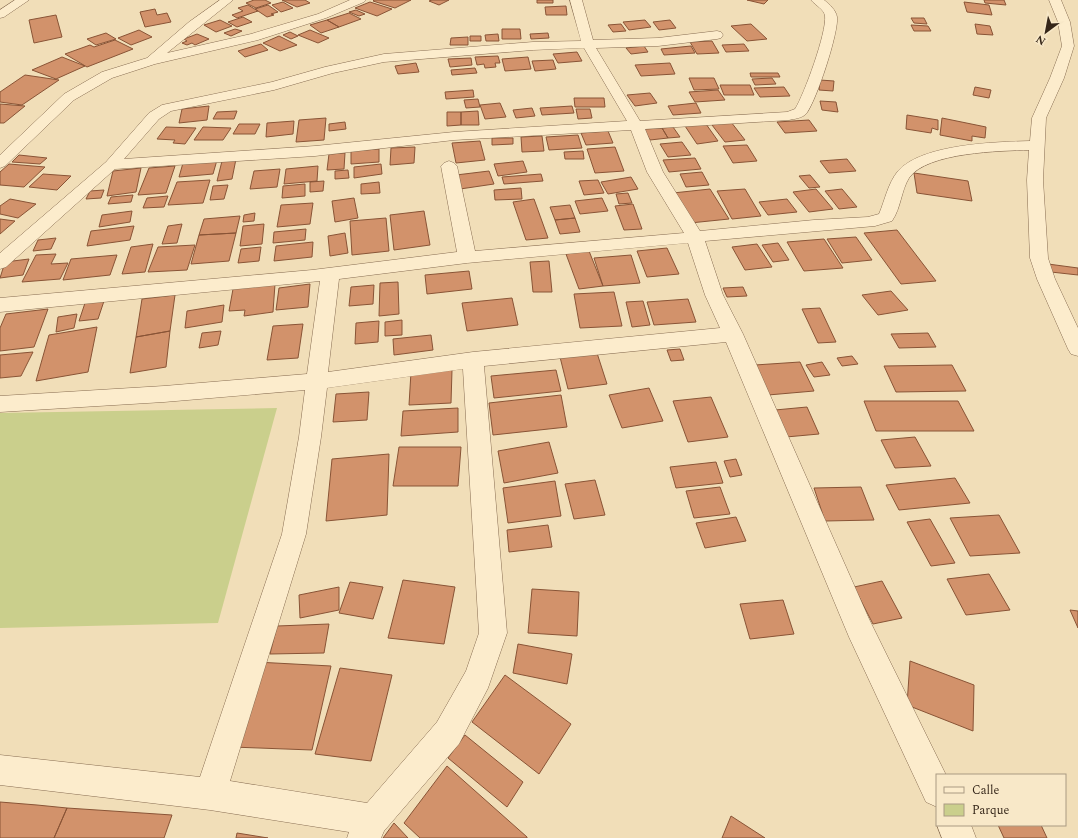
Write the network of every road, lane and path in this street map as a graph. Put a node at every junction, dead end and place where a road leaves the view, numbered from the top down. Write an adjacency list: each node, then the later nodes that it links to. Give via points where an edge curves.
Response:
1 (23, 0): 7 (street)
2 (227, 0): 10 (street)
3 (360, 0): 10 (street, via 322,16 254,37)
4 (576, 0): 9 (street)
5 (817, 0): 11 (street, via 828,9 831,18 821,60 800,112 789,116)
6 (1055, 0): 12 (street, via 1064,22 1068,46 1039,118)
7 (0, 15)
8 (717, 35): 9 (street, via 658,42)
9 (588, 45): 11 (street); 14 (street, via 533,46 384,58 274,86 167,108 154,116)
10 (151, 61): 13 (street, via 107,75 69,98)
11 (636, 125): 14 (street, via 454,136 315,151); 16 (street, via 655,172)
12 (1037, 145): 16 (street, via 1004,146 942,154 921,161 903,174 886,218 875,221); 22 (street, via 1035,180 1039,258 1046,280)
13 (0, 163)
14 (111, 165): 18 (street)
15 (449, 166): 17 (street)
16 (695, 237): 17 (street); 21 (street, via 714,295)
17 (467, 257): 19 (street)
18 (0, 263)
19 (330, 274): 20 (street); 24 (street)
20 (0, 305)
21 (733, 334): 23 (street); 27 (street, via 859,628)
22 (1078, 349)
23 (473, 360): 24 (street); 30 (street, via 493,633 478,678 448,733)
24 (317, 380): 25 (street, via 164,394); 28 (street, via 294,534)
25 (0, 404)
26 (0, 770): 28 (street)
27 (936, 789)
28 (210, 794): 30 (street)
29 (954, 826): 31 (street)
30 (368, 829)
31 (960, 838)

